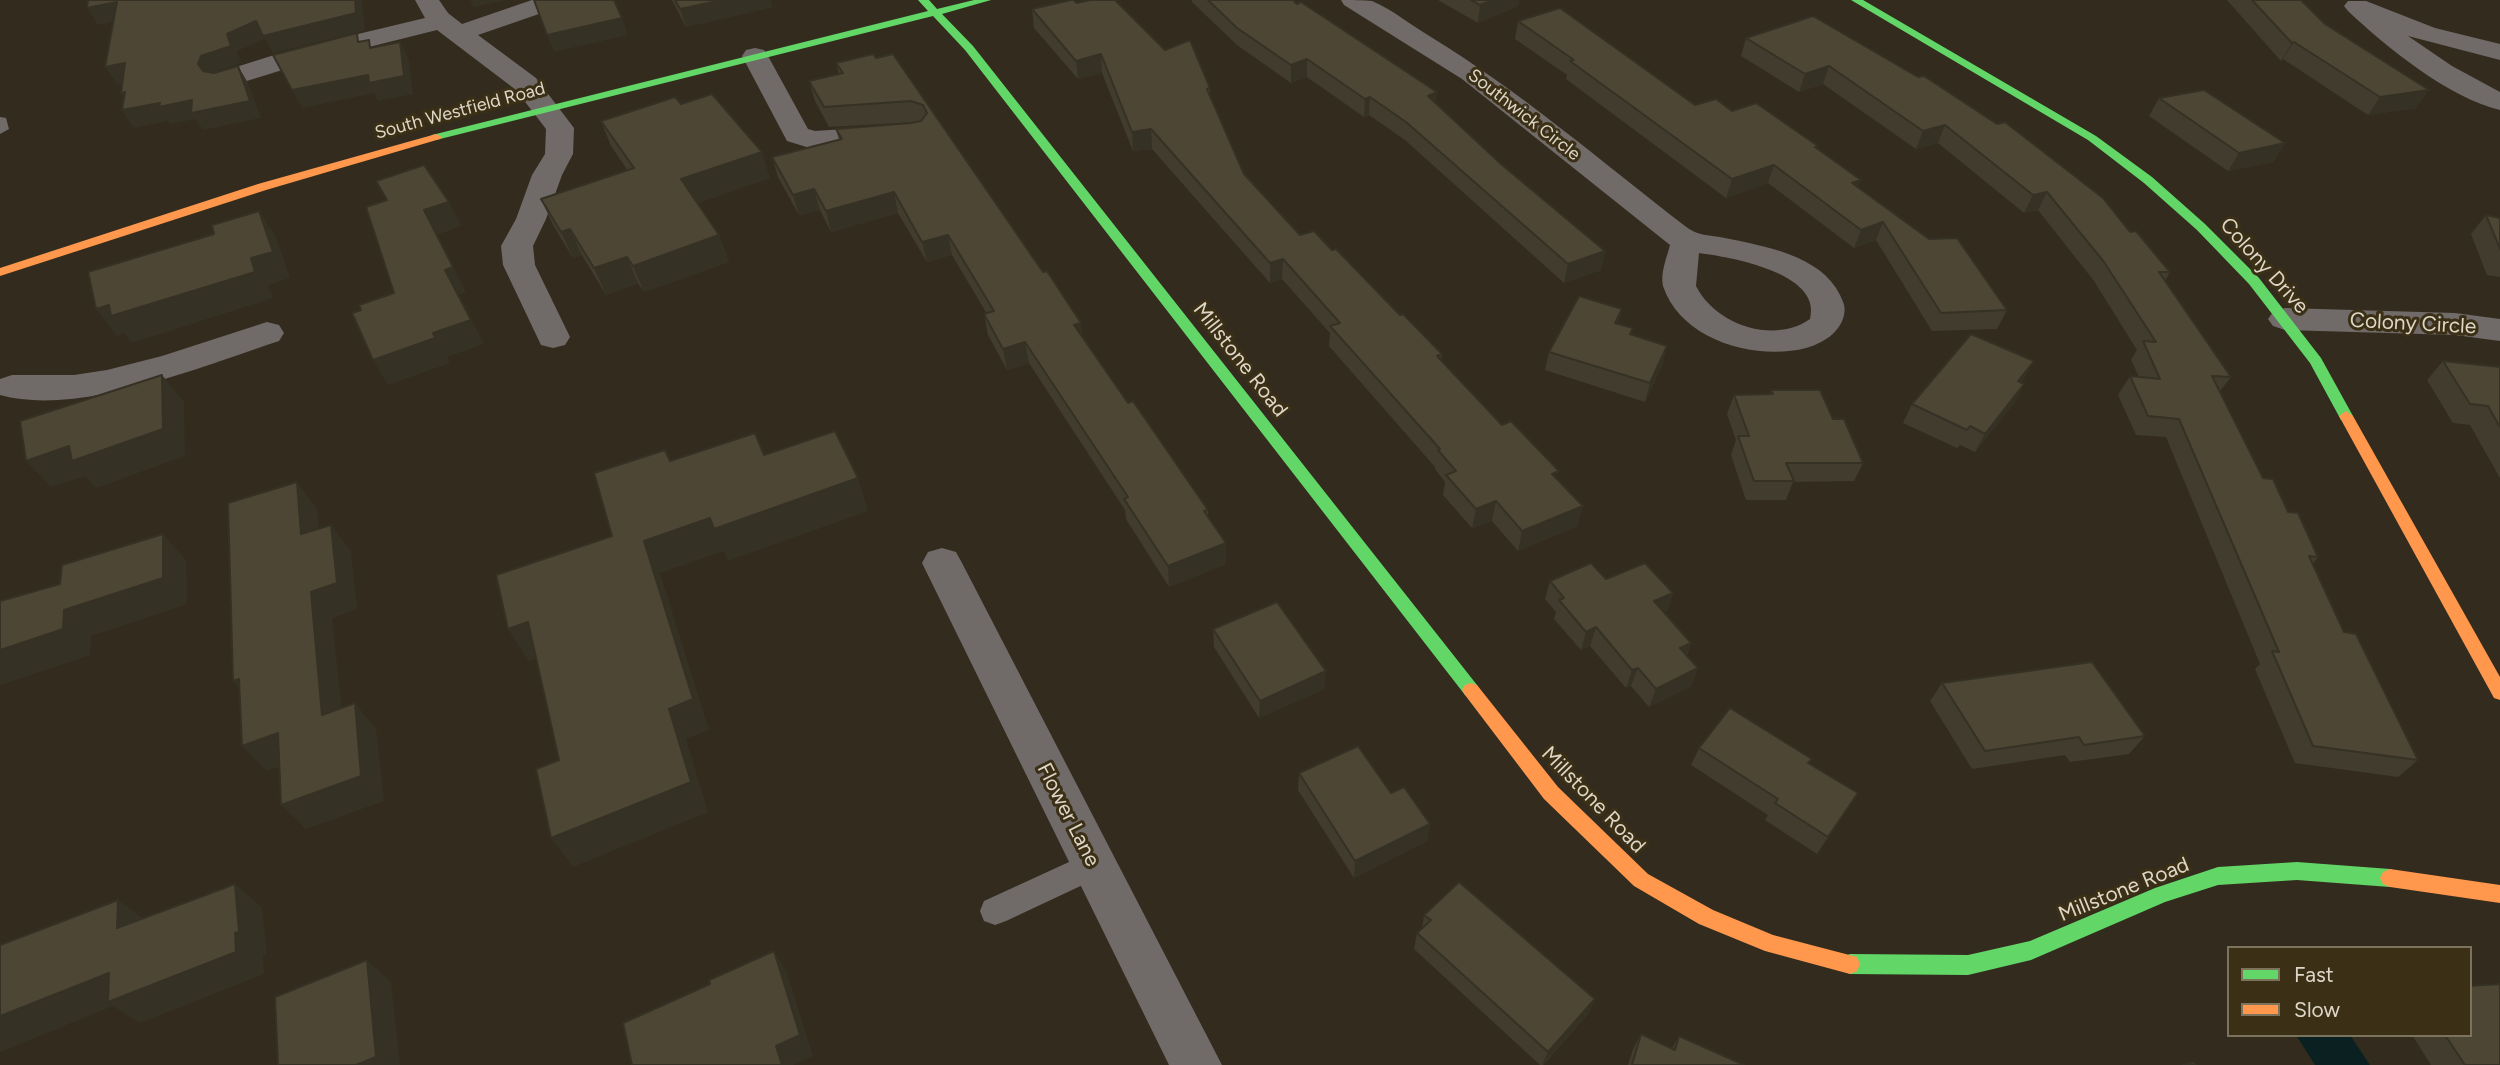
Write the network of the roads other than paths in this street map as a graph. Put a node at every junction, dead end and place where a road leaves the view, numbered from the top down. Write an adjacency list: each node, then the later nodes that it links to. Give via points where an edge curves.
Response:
1 (427, 0): 9 (street)
2 (556, 0): 9 (street)
3 (923, 0): 8 (street, Millstone Road)
4 (986, 0): 8 (street, South Westfield Road)
5 (1353, 0): 18 (street, Southwick Circle, via 1471,73)
6 (1856, 0): 20 (street, Colony Drive, via 2092,138 2202,227)
7 (2355, 3): 10 (street, via 2426,34); 13 (street, via 2403,46)
8 (937, 12): 11 (street, South Westfield Road); 28 (street, Millstone Road, via 1551,793 1641,880 1695,911 1772,944 1853,965 1968,965 2031,950 2162,894 2218,876 2297,871 2386,877)
9 (452, 27): 12 (street, via 296,57); 14 (street, via 526,84)
10 (2500, 52)
11 (755, 56): 14 (street, South Westfield Road); 17 (street, via 797,135 813,140)
12 (224, 80)
13 (2500, 102)
14 (545, 107): 19 (street, South Westfield Road, via 262,187); 23 (street, via 560,128 559,154 517,246 519,265)
15 (0, 122): 16 (lane)
16 (0, 129)
17 (915, 132)
18 (1686, 242)
19 (0, 272)
20 (2284, 319): 21 (street, Colony Circle, via 2455,324); 26 (street, Colony Drive, via 2316,361)
21 (2500, 330)
22 (267, 334): 24 (street, via 100,381)
23 (553, 337)
24 (4, 390)
25 (942, 563): 27 (street, Flower Lane)
26 (2500, 693)
27 (1093, 865): 29 (lane); 30 (street, Flower Lane)
28 (2500, 894)
29 (995, 911)
30 (1196, 1065)

